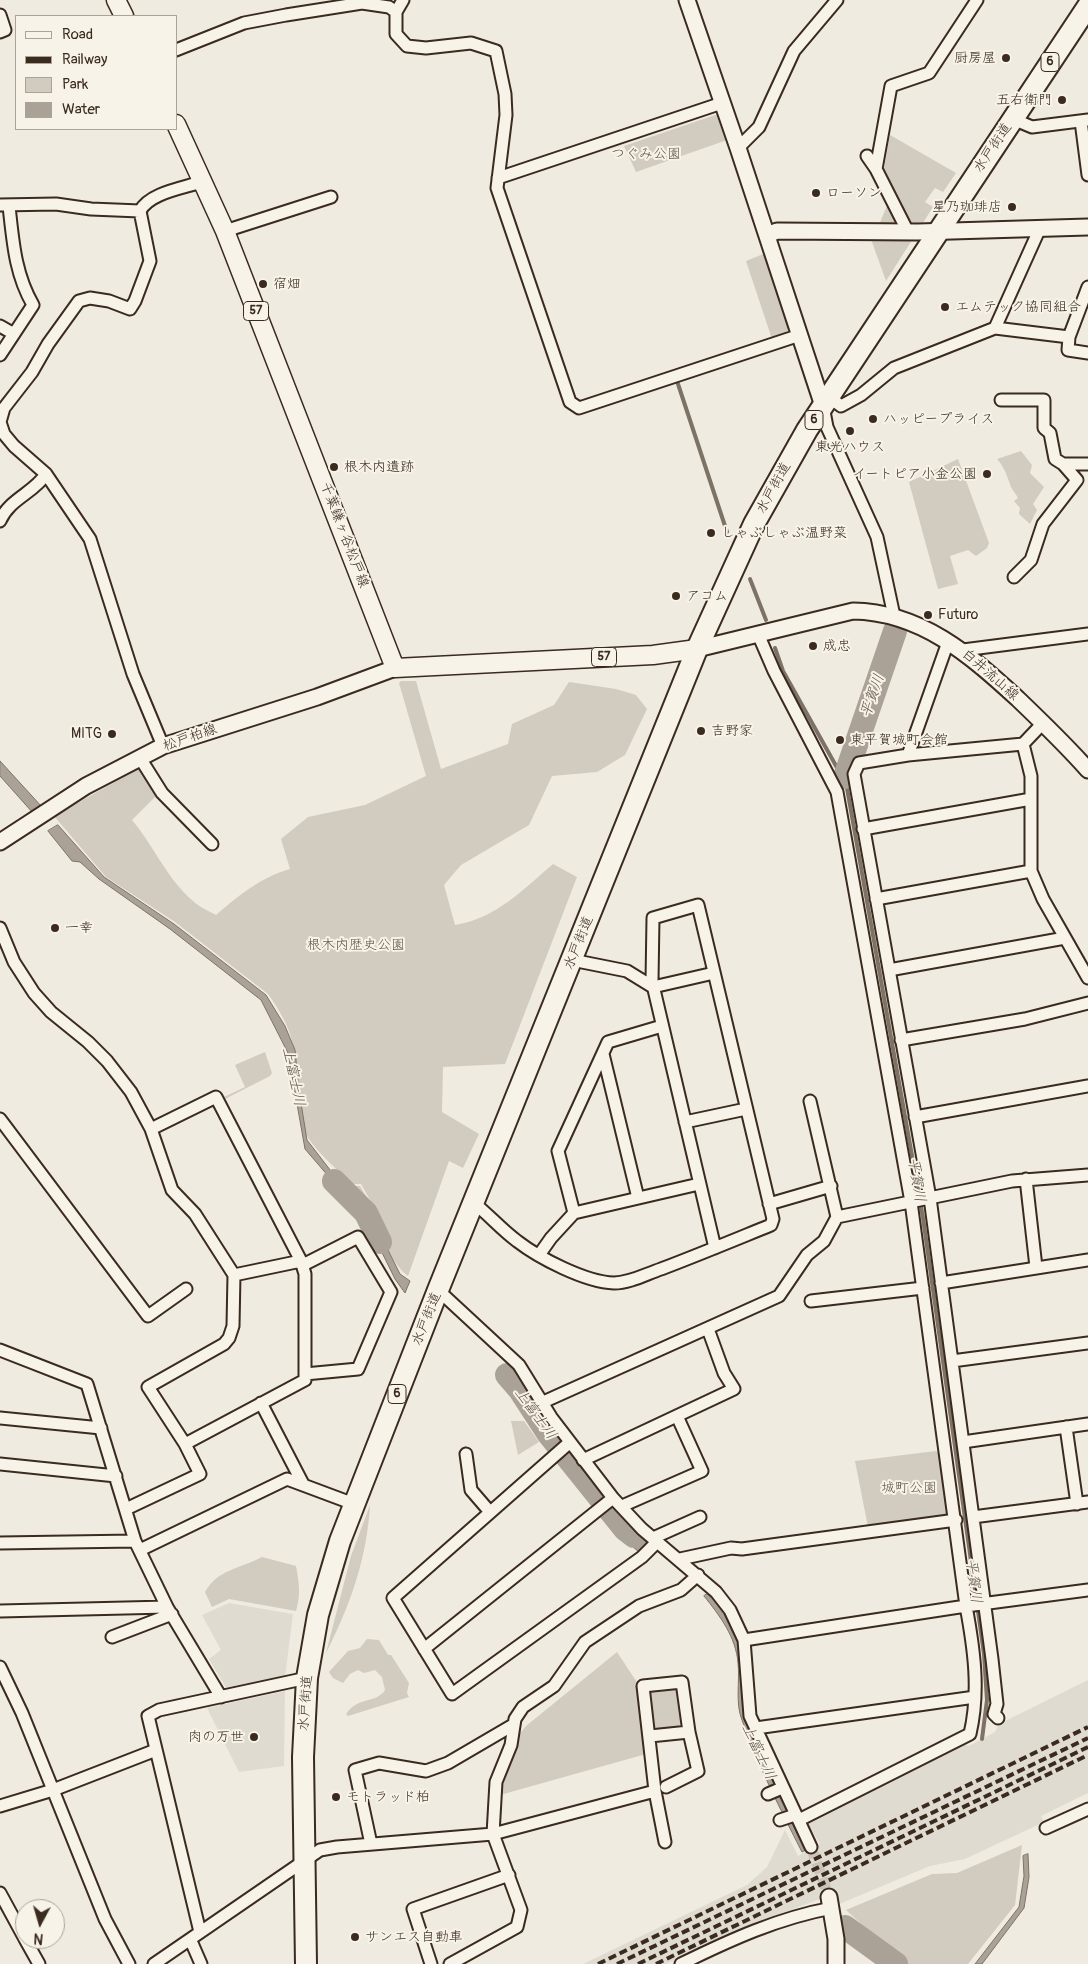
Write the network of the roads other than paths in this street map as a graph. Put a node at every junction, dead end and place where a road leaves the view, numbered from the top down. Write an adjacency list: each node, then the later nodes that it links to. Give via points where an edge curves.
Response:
1 (116, 0): 10 (main road)
2 (403, 0): 8 (street)
3 (687, 0): 13 (main road)
4 (837, 0): 17 (street, via 794,52 758,127)
5 (978, 0): 19 (street, via 929,73 891,86)
6 (343, 2): 8 (street, via 373,4); 12 (street, via 244,23)
7 (1088, 6): 14 (highway, 水戸街道 / 6)
8 (396, 12): 21 (street, via 396,34 407,46 426,48 471,43 496,51 506,115)
9 (0, 15): 11 (street, via 5,30)
10 (124, 15)
11 (0, 32)
12 (178, 49)
13 (722, 103): 17 (main road); 21 (street)
14 (1013, 119): 15 (street, via 1032,127); 28 (highway, 水戸街道 / 6)
15 (1084, 120): 20 (street)
16 (178, 128): 22 (main road, 千葉鎌ヶ谷松戸線 / 57)
17 (738, 148): 31 (main road)
18 (868, 156): 19 (street)
19 (876, 169): 30 (street)
20 (1088, 175)
21 (498, 178): 36 (street, via 497,188 505,214 570,402 579,408)
22 (204, 181): 25 (street, via 159,196 144,204); 29 (main road, 千葉鎌ヶ谷松戸線 / 57)
23 (331, 197): 29 (street)
24 (4, 205): 25 (street, via 56,204); 35 (street, via 23,287 34,305)
25 (140, 211): 44 (street, via 150,261 130,309 90,298 79,302 4,408 0,422 4,434)
26 (1088, 227): 27 (main road)
27 (1040, 228): 28 (main road); 34 (street)
28 (939, 230): 30 (main road); 41 (highway, 水戸街道 / 6)
29 (225, 231): 53 (main road, 千葉鎌ヶ谷松戸線 / 57)
30 (908, 232): 31 (main road, via 777,231)
31 (767, 235): 36 (main road)
32 (1088, 287): 37 (street)
33 (0, 326): 35 (street)
34 (995, 328): 37 (street); 41 (street, via 894,368 861,395 841,406)
35 (14, 334): 39 (street)
36 (800, 335): 41 (main road)
37 (1069, 337): 38 (street, via 1068,350)
38 (1088, 353)
39 (0, 355)
40 (1001, 400): 42 (street, via 1044,400 1044,428 1050,434 1055,458)
41 (826, 402): 47 (street, via 827,427 878,537); 51 (highway, 水戸街道 / 6, via 796,447 754,524)
42 (1063, 464): 43 (street); 46 (street, via 1077,480 1043,524 1031,560)
43 (1088, 464)
44 (46, 474): 45 (street, via 40,483 10,506); 56 (street, via 90,539 133,674)
45 (0, 521)
46 (1014, 577)
47 (894, 616): 48 (main road, 白井流山線, via 853,612); 50 (main road, 白井流山線)
48 (758, 634): 51 (main road, 白井流山線); 90 (street, via 837,792)
49 (1088, 634): 52 (street)
50 (948, 642): 52 (main road, 白井流山線); 57 (street)
51 (697, 649): 53 (main road, 57, via 653,655); 68 (highway, 水戸街道 / 6)
52 (963, 650): 54 (main road, 白井流山線)
53 (395, 668): 56 (main road, 松戸柏線)
54 (1043, 723): 55 (street); 59 (main road, 白井流山線)
55 (1023, 744): 57 (street); 60 (street, via 1031,776)
56 (163, 746): 58 (main road, 松戸柏線)
57 (908, 755): 61 (street, via 859,763 854,774)
58 (140, 758): 62 (main road, 松戸柏線, via 86,786); 63 (street, via 162,793)
59 (1088, 770)
60 (1032, 799): 61 (street); 64 (street)
61 (863, 828): 65 (street)
62 (0, 842)
63 (212, 844)
64 (1031, 871): 65 (street); 67 (street)
65 (876, 899): 69 (street)
66 (0, 928): 83 (street, via 14,962 34,993 107,1061 131,1092)
67 (1065, 938): 69 (street); 71 (street)
68 (572, 960): 72 (street, via 627,971); 91 (highway, 水戸街道 / 6)
69 (889, 970): 75 (street)
70 (714, 972): 72 (street); 72 (street, via 698,906 653,918); 79 (street)
71 (1088, 978)
72 (653, 987): 74 (street)
73 (1088, 1003): 75 (street, via 1025,1019)
74 (662, 1026): 76 (street, via 608,1042); 82 (street)
75 (901, 1040): 80 (street)
76 (603, 1054): 88 (street); 93 (street, via 558,1151)
77 (1088, 1086): 80 (street)
78 (810, 1101): 87 (street)
79 (746, 1109): 82 (street); 92 (street)
80 (915, 1117): 89 (street)
81 (0, 1119): 103 (street, via 148,1316)
82 (685, 1122): 86 (street)
83 (150, 1129): 98 (street, via 216,1097); 100 (street, via 172,1190 195,1214)
84 (1088, 1175): 85 (street)
85 (1026, 1179): 89 (street); 99 (street)
86 (699, 1184): 88 (street); 95 (street)
87 (831, 1186): 92 (street); 94 (street)
88 (638, 1198): 93 (street)
89 (930, 1198): 90 (street); 101 (street)
90 (911, 1202): 94 (street); 102 (street)
91 (474, 1203): 96 (street, via 516,1241); 104 (highway, 水戸街道 / 6)
92 (769, 1204): 95 (street, via 773,1219 771,1225)
93 (574, 1213): 96 (street)
94 (838, 1217): 106 (street, via 824,1241 807,1255 779,1296)
95 (715, 1248): 96 (street, via 632,1280 616,1283 593,1278)
96 (539, 1255)
97 (1088, 1260): 99 (street)
98 (302, 1263): 100 (street); 110 (street, via 305,1274); 110 (street, via 358,1237 390,1292 388,1304 358,1369)
99 (1036, 1268): 101 (street)
100 (234, 1276): 120 (street, via 230,1338 148,1387)
101 (941, 1283): 109 (street)
102 (923, 1288): 105 (street); 134 (street)
103 (186, 1289)
104 (438, 1290): 112 (street, via 519,1365); 128 (highway, 水戸街道 / 6)
105 (812, 1302)
106 (708, 1329): 112 (street); 113 (street, via 724,1373 734,1389)
107 (1088, 1343): 109 (street)
108 (0, 1350): 117 (street, via 87,1384)
109 (952, 1361): 118 (street)
110 (305, 1374): 111 (street, via 305,1380)
111 (261, 1403): 120 (street); 125 (street)
112 (541, 1403): 119 (street)
113 (677, 1416): 122 (street); 129 (street, via 702,1471)
114 (0, 1418): 117 (street)
115 (1088, 1424): 116 (street)
116 (1066, 1427): 118 (street); 127 (street)
117 (101, 1428): 124 (street)
118 (963, 1442): 133 (street)
119 (570, 1443): 122 (street); 131 (street)
120 (185, 1444): 130 (street, via 200,1474)
121 (466, 1454): 131 (street, via 471,1490)
122 (583, 1460): 126 (street)
123 (0, 1464): 124 (street)
124 (116, 1476): 130 (street)
125 (303, 1484): 128 (street); 137 (street, via 287,1479)
126 (613, 1498): 129 (street); 147 (street)
127 (1082, 1503): 133 (street)
128 (354, 1504): 149 (highway, 水戸街道 / 6, via 328,1575)
129 (622, 1506): 135 (street)
130 (126, 1509): 137 (street)
131 (490, 1512): 147 (street, via 393,1598)
132 (700, 1517): 135 (street)
133 (973, 1518): 141 (street)
134 (956, 1520): 138 (street, via 730,1548); 142 (street)
135 (655, 1540): 138 (street); 147 (street, via 642,1557 452,1694)
136 (0, 1543): 137 (street)
137 (138, 1545): 144 (street)
138 (680, 1559): 139 (street)
139 (698, 1575): 146 (street, via 730,1610); 153 (street, via 681,1590 638,1606 585,1642 554,1686 523,1707)
140 (1088, 1590): 141 (street)
141 (984, 1604): 142 (street); 152 (street, via 997,1704 994,1714)
142 (966, 1606): 146 (street); 151 (street, via 974,1648)
143 (0, 1611): 144 (street)
144 (170, 1611): 145 (street); 150 (street)
145 (112, 1637)
146 (744, 1640): 154 (street, via 748,1702)
147 (424, 1649)
148 (0, 1668): 160 (street)
149 (307, 1678): 150 (street); 171 (highway, 水戸街道 / 6, via 303,1757)
150 (220, 1697): 157 (street, via 159,1710 148,1716)
151 (975, 1697): 154 (street); 164 (street, via 970,1734)
152 (998, 1718)
153 (513, 1725): 167 (street, via 511,1744 496,1782); 169 (street, via 456,1758 426,1771 379,1764 355,1770)
154 (756, 1728): 158 (street)
155 (689, 1732): 156 (street); 156 (street, via 682,1682 643,1686); 159 (street, via 698,1771)
156 (650, 1736): 159 (street)
157 (156, 1750): 160 (street); 176 (street)
158 (782, 1788): 161 (street); 164 (street)
159 (661, 1789): 167 (street); 168 (street)
160 (53, 1790): 162 (street); 180 (street, via 105,1919)
161 (768, 1794)
162 (0, 1806)
163 (1088, 1809): 166 (street)
164 (796, 1817): 165 (street); 170 (street)
165 (780, 1820)
166 (1046, 1828)
167 (493, 1834): 169 (street); 172 (street)
168 (665, 1842)
169 (372, 1844): 171 (street, via 325,1849)
170 (811, 1847)
171 (304, 1862): 176 (street); 183 (highway, 水戸街道 / 6)
172 (509, 1875): 184 (street, via 413,1909); 185 (street, via 521,1910 517,1927)
173 (0, 1892): 175 (street)
174 (830, 1902): 186 (street, via 764,1926); 187 (main road)
175 (15, 1920)
176 (200, 1932): 177 (street)
177 (191, 1941): 181 (street); 182 (street)
178 (30, 1949): 179 (street)
179 (38, 1964)
180 (129, 1964)
181 (154, 1964)
182 (201, 1964)
183 (306, 1964)
184 (431, 1964)
185 (450, 1964)
186 (681, 1964)
187 (836, 1964)

